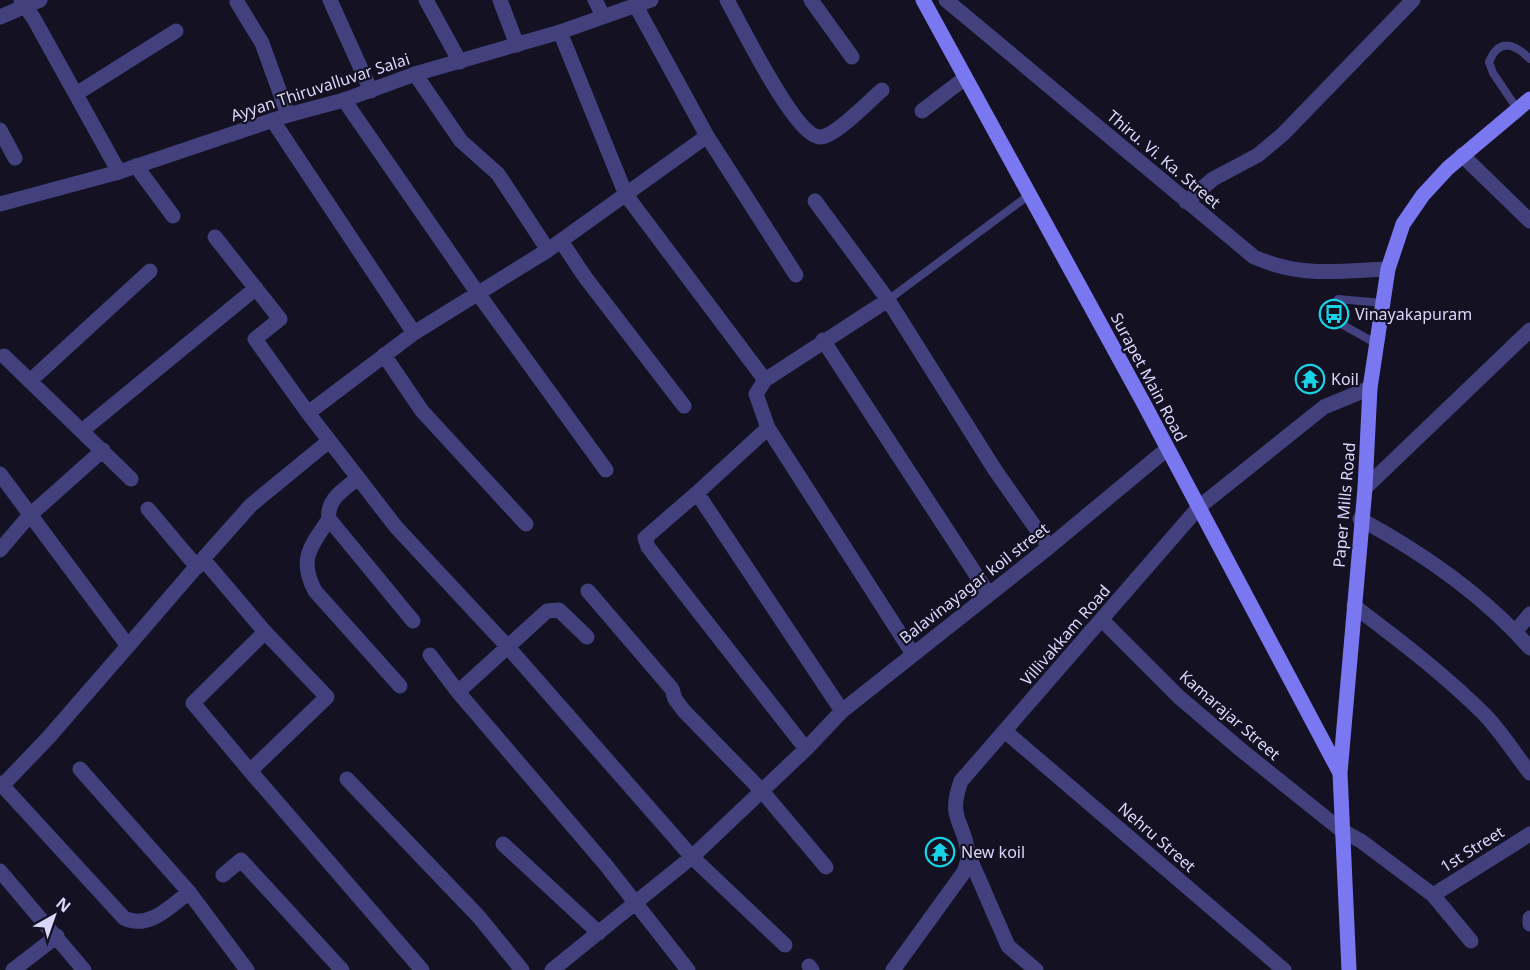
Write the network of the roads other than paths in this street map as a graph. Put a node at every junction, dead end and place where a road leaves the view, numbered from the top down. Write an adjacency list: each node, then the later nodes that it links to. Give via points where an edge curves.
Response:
1 (40, 0): 12 (street)
2 (330, 0): 26 (street)
3 (426, 0): 22 (street)
4 (500, 0): 19 (street)
5 (595, 0): 15 (street)
6 (651, 0): 14 (street, Ayyan Thiruvalluvar Salai)
7 (727, 0): 25 (street, via 778,95 811,134 821,137 834,131)
8 (811, 0): 20 (street)
9 (923, 0): 24 (main road, Surapet Main Road)
10 (946, 0): 43 (street, Thiru. Vi. Ka. Street)
11 (1413, 0): 43 (street, via 1283,134 1258,155 1213,179)
12 (23, 3): 16 (street); 27 (street)
13 (237, 3): 32 (street, via 262,44)
14 (636, 6): 15 (street, Ayyan Thiruvalluvar Salai); 35 (street)
15 (603, 16): 18 (street, Ayyan Thiruvalluvar Salai)
16 (0, 17)
17 (176, 31): 27 (street)
18 (560, 32): 19 (street, Ayyan Thiruvalluvar Salai); 40 (street)
19 (517, 45): 22 (street, Ayyan Thiruvalluvar Salai)
20 (852, 57)
21 (1530, 58): 30 (lane, via 1514,45 1506,45 1489,62)
22 (460, 62): 23 (street, Ayyan Thiruvalluvar Salai)
23 (415, 74): 26 (street, Ayyan Thiruvalluvar Salai); 48 (street, via 460,141 498,174)
24 (964, 78): 31 (street); 41 (main road, Surapet Main Road)
25 (882, 90)
26 (371, 91): 29 (street, Ayyan Thiruvalluvar Salai)
27 (76, 94): 39 (street)
28 (1530, 99): 30 (main road, Paper Mills Road)
29 (344, 100): 32 (street, Ayyan Thiruvalluvar Salai); 53 (street)
30 (1518, 110): 36 (main road, Paper Mills Road)
31 (922, 111)
32 (288, 115): 33 (street, Ayyan Thiruvalluvar Salai)
33 (273, 121): 38 (street, Ayyan Thiruvalluvar Salai); 57 (street)
34 (0, 130): 37 (street)
35 (707, 136): 40 (street); 51 (street)
36 (1462, 155): 46 (street); 49 (main road, Paper Mills Road, via 1423,195 1403,224)
37 (15, 159)
38 (136, 166): 39 (street, Ayyan Thiruvalluvar Salai); 45 (street)
39 (119, 172): 44 (street, Ayyan Thiruvalluvar Salai)
40 (626, 195): 48 (street); 63 (street)
41 (1029, 195): 54 (lane); 70 (main road, Surapet Main Road)
42 (815, 201): 54 (street)
43 (1186, 202): 49 (street, Thiru. Vi. Ka. Street, via 1254,257 1275,267 1309,273)
44 (0, 204)
45 (173, 216)
46 (1530, 220)
47 (215, 237): 52 (street)
48 (555, 246): 53 (street); 65 (street, via 585,277)
49 (1388, 269): 55 (main road, Paper Mills Road)
50 (150, 271): 62 (street)
51 (796, 275)
52 (256, 288): 66 (street, via 280,319 255,339); 68 (street)
53 (479, 295): 57 (street); 72 (street)
54 (888, 300): 58 (street); 84 (street, via 995,470)
55 (1383, 303): 59 (main road, Paper Mills Road); 59 (lane, via 1338,299 1329,312 1341,324)
56 (1530, 330): 76 (street)
57 (414, 333): 60 (street)
58 (823, 340): 63 (street); 88 (street)
59 (1377, 344): 64 (main road, Paper Mills Road)
60 (384, 354): 66 (street); 83 (street, via 422,411)
61 (4, 356): 62 (street)
62 (31, 380): 68 (street)
63 (765, 380): 67 (street, via 756,394)
64 (1370, 388): 76 (main road, Paper Mills Road); 78 (street, Villivakkam Road, via 1324,407)
65 (684, 406)
66 (308, 413): 69 (street)
67 (768, 428): 77 (street); 99 (street)
68 (83, 430): 71 (street)
69 (329, 441): 74 (street); 86 (street, via 251,505)
70 (1167, 449): 78 (main road, Surapet Main Road); 84 (street, Balavinayagar koil street)
71 (104, 450): 75 (street); 80 (street)
72 (606, 470)
73 (0, 474): 80 (street)
74 (358, 478): 81 (street, via 333,500); 97 (street, via 396,527)
75 (131, 479)
76 (1365, 488): 82 (main road, Paper Mills Road)
77 (697, 493): 103 (street); 105 (street, via 645,538 648,547)
78 (1199, 507): 91 (street, Villivakkam Road); 108 (main road, Surapet Main Road)
79 (148, 509): 86 (street)
80 (29, 516): 85 (street); 96 (street)
81 (329, 519): 92 (street); 101 (street, via 306,559 307,575 315,591)
82 (1360, 519): 89 (main road, Paper Mills Road); 94 (street, via 1453,579)
83 (526, 524)
84 (1049, 547): 88 (street, Balavinayagar koil street)
85 (0, 550)
86 (200, 563): 93 (street); 96 (street)
87 (588, 591): 112 (street, via 672,689 684,711)
88 (988, 593): 99 (street, Balavinayagar koil street)
89 (1354, 606): 108 (main road, Paper Mills Road); 109 (street, via 1403,642 1484,714)
90 (1530, 614): 94 (street)
91 (1102, 620): 104 (street, Villivakkam Road); 113 (street, Kamarajar Street, via 1179,697)
92 (413, 621)
93 (265, 632): 107 (street, via 193,704); 107 (street, via 327,697)
94 (1515, 632): 98 (street)
95 (587, 637): 97 (street, via 559,610 554,610 547,611)
96 (128, 646): 111 (street, via 48,738)
97 (507, 646): 102 (street); 117 (street)
98 (1530, 648)
99 (913, 654): 103 (street, Balavinayagar koil street)
100 (430, 655): 102 (street)
101 (400, 686)
102 (458, 692): 123 (street)
103 (842, 711): 105 (street, Balavinayagar koil street)
104 (1006, 732): 116 (street, Villivakkam Road, via 961,781 954,798 956,819); 140 (street, Nehru Street)
105 (806, 749): 112 (street, Balavinayagar koil street)
106 (80, 769): 121 (street)
107 (250, 771): 134 (street)
108 (1340, 773): 113 (main road, Paper Mills Road)
109 (1530, 773)
110 (347, 779): 135 (street, via 479,917)
111 (1, 784): 121 (street, via 124,918 135,924 145,922)
112 (762, 792): 117 (street, Balavinayagar koil street); 118 (street)
113 (1341, 830): 122 (street, Kamarajar Street); 141 (main road, Paper Mills Road)
114 (1530, 834): 122 (street, 1st Street)
115 (502, 844): 126 (street)
116 (968, 854): 138 (street, via 964,872); 139 (street, Villivakkam Road, via 1008,946)
117 (692, 857): 123 (street, Balavinayagar koil street); 129 (street)
118 (826, 867)
119 (0, 872): 127 (street)
120 (223, 875): 133 (street, via 241,860)
121 (189, 892): 132 (street)
122 (1433, 895): 128 (street, Kamarajar Street)
123 (636, 902): 126 (street, Balavinayagar koil street); 137 (street)
124 (1530, 918): 125 (street)
125 (1530, 924)
126 (599, 933): 136 (street, Balavinayagar koil street)
127 (57, 936): 130 (street); 131 (street)
128 (1471, 941)
129 (785, 945)
130 (13, 970)
131 (84, 970)
132 (247, 970)
133 (342, 970)
134 (422, 970)
135 (522, 970)
136 (552, 970)
137 (688, 970)
138 (893, 970)
139 (1036, 970)
140 (1284, 970)
141 (1349, 970)

